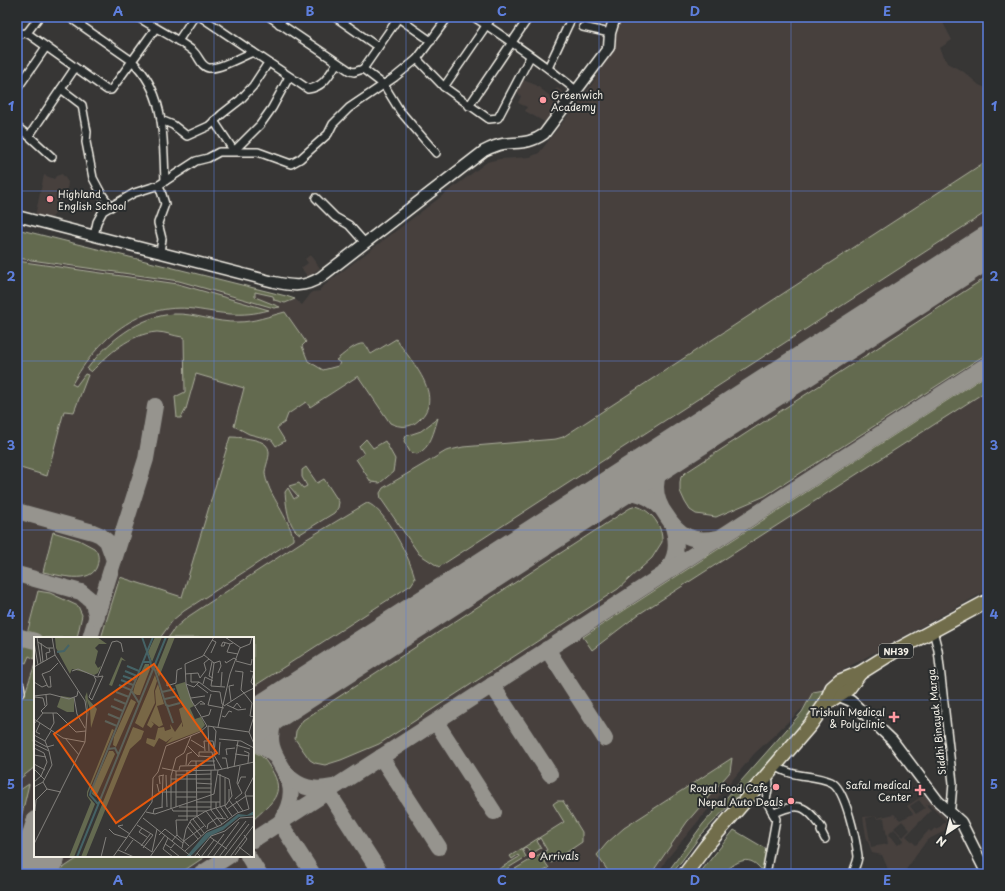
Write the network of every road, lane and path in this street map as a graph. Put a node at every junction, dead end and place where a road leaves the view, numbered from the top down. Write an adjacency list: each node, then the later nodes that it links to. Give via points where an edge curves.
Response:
1 (39, 17): 20 (street)
2 (69, 17): 31 (street)
3 (138, 17): 19 (street)
4 (194, 17): 23 (street)
5 (201, 17): 28 (street)
6 (270, 17): 16 (street)
7 (284, 17): 16 (street)
8 (335, 17): 27 (street)
9 (398, 17): 24 (street); 27 (street)
10 (448, 17): 24 (street)
11 (474, 17): 17 (street)
12 (492, 17): 17 (street)
13 (529, 17): 25 (street)
14 (572, 17): 35 (street)
15 (615, 17): 21 (main road)
16 (280, 24): 32 (street)
17 (486, 25): 25 (street); 39 (street)
18 (583, 27): 21 (street)
19 (155, 28): 23 (street); 31 (street)
20 (27, 33): 22 (street); 26 (street)
21 (610, 33): 42 (main road, via 609,48)
22 (17, 34)
23 (178, 41): 28 (street, via 193,51 208,68)
24 (431, 41): 30 (street)
25 (511, 42): 29 (street); 43 (street)
26 (46, 47): 34 (street); 40 (street)
27 (378, 47): 36 (street)
28 (253, 52): 33 (street)
29 (530, 57): 35 (street); 43 (street, via 498,118 489,119)
30 (417, 59): 38 (street); 39 (street)
31 (132, 61): 34 (street, via 111,90 107,90); 44 (street, via 142,70 154,90)
32 (337, 62): 36 (street, via 354,72); 37 (street, via 317,88 308,89)
33 (268, 63): 37 (street); 45 (street, via 247,94)
34 (75, 68): 41 (street)
35 (548, 68): 42 (street)
36 (362, 69): 38 (street)
37 (289, 77): 48 (street, via 260,125)
38 (384, 85): 48 (street, via 344,113 333,124 328,134 291,164 258,152); 49 (street, via 400,111)
39 (444, 87): 43 (street)
40 (17, 89)
41 (61, 89): 47 (street); 53 (street, via 82,105 87,132 86,142 94,178)
42 (577, 90): 56 (main road, via 544,134 536,140 503,144 484,151)
43 (468, 106)
44 (161, 120): 45 (street, via 173,125 187,136); 51 (street)
45 (214, 121): 48 (street)
46 (17, 127): 47 (street)
47 (29, 136): 50 (street)
48 (234, 152): 51 (street, via 219,152 196,161)
49 (436, 152)
50 (52, 157)
51 (162, 183): 53 (street, via 134,193); 57 (street, via 165,204 158,223 162,239)
52 (316, 198): 56 (street, via 335,218 349,224)
53 (111, 206): 55 (street, via 103,211)
54 (17, 216): 55 (main road)
55 (94, 236): 57 (main road)
56 (365, 243): 57 (main road, via 313,282 297,286)
57 (160, 252)
58 (988, 601): 59 (highway, NH39)
59 (933, 631): 61 (highway, NH39, via 860,673); 64 (street, Siddhi Binayak Marga, via 938,650 953,783 952,802)
60 (17, 683): 62 (street, via 22,692)
61 (842, 691): 63 (highway, NH39, via 825,704); 64 (main road, via 892,740)
62 (17, 696)
63 (772, 770): 65 (street, via 766,800); 67 (highway, NH39); 69 (street, via 833,783 839,790 852,828 858,858)
64 (948, 811): 70 (main road, via 961,822)
65 (773, 814): 66 (street, via 788,806 804,809 822,828 821,832); 68 (street, via 776,819)
66 (825, 839)
67 (685, 874)
68 (766, 874)
69 (853, 874)
70 (987, 874)

